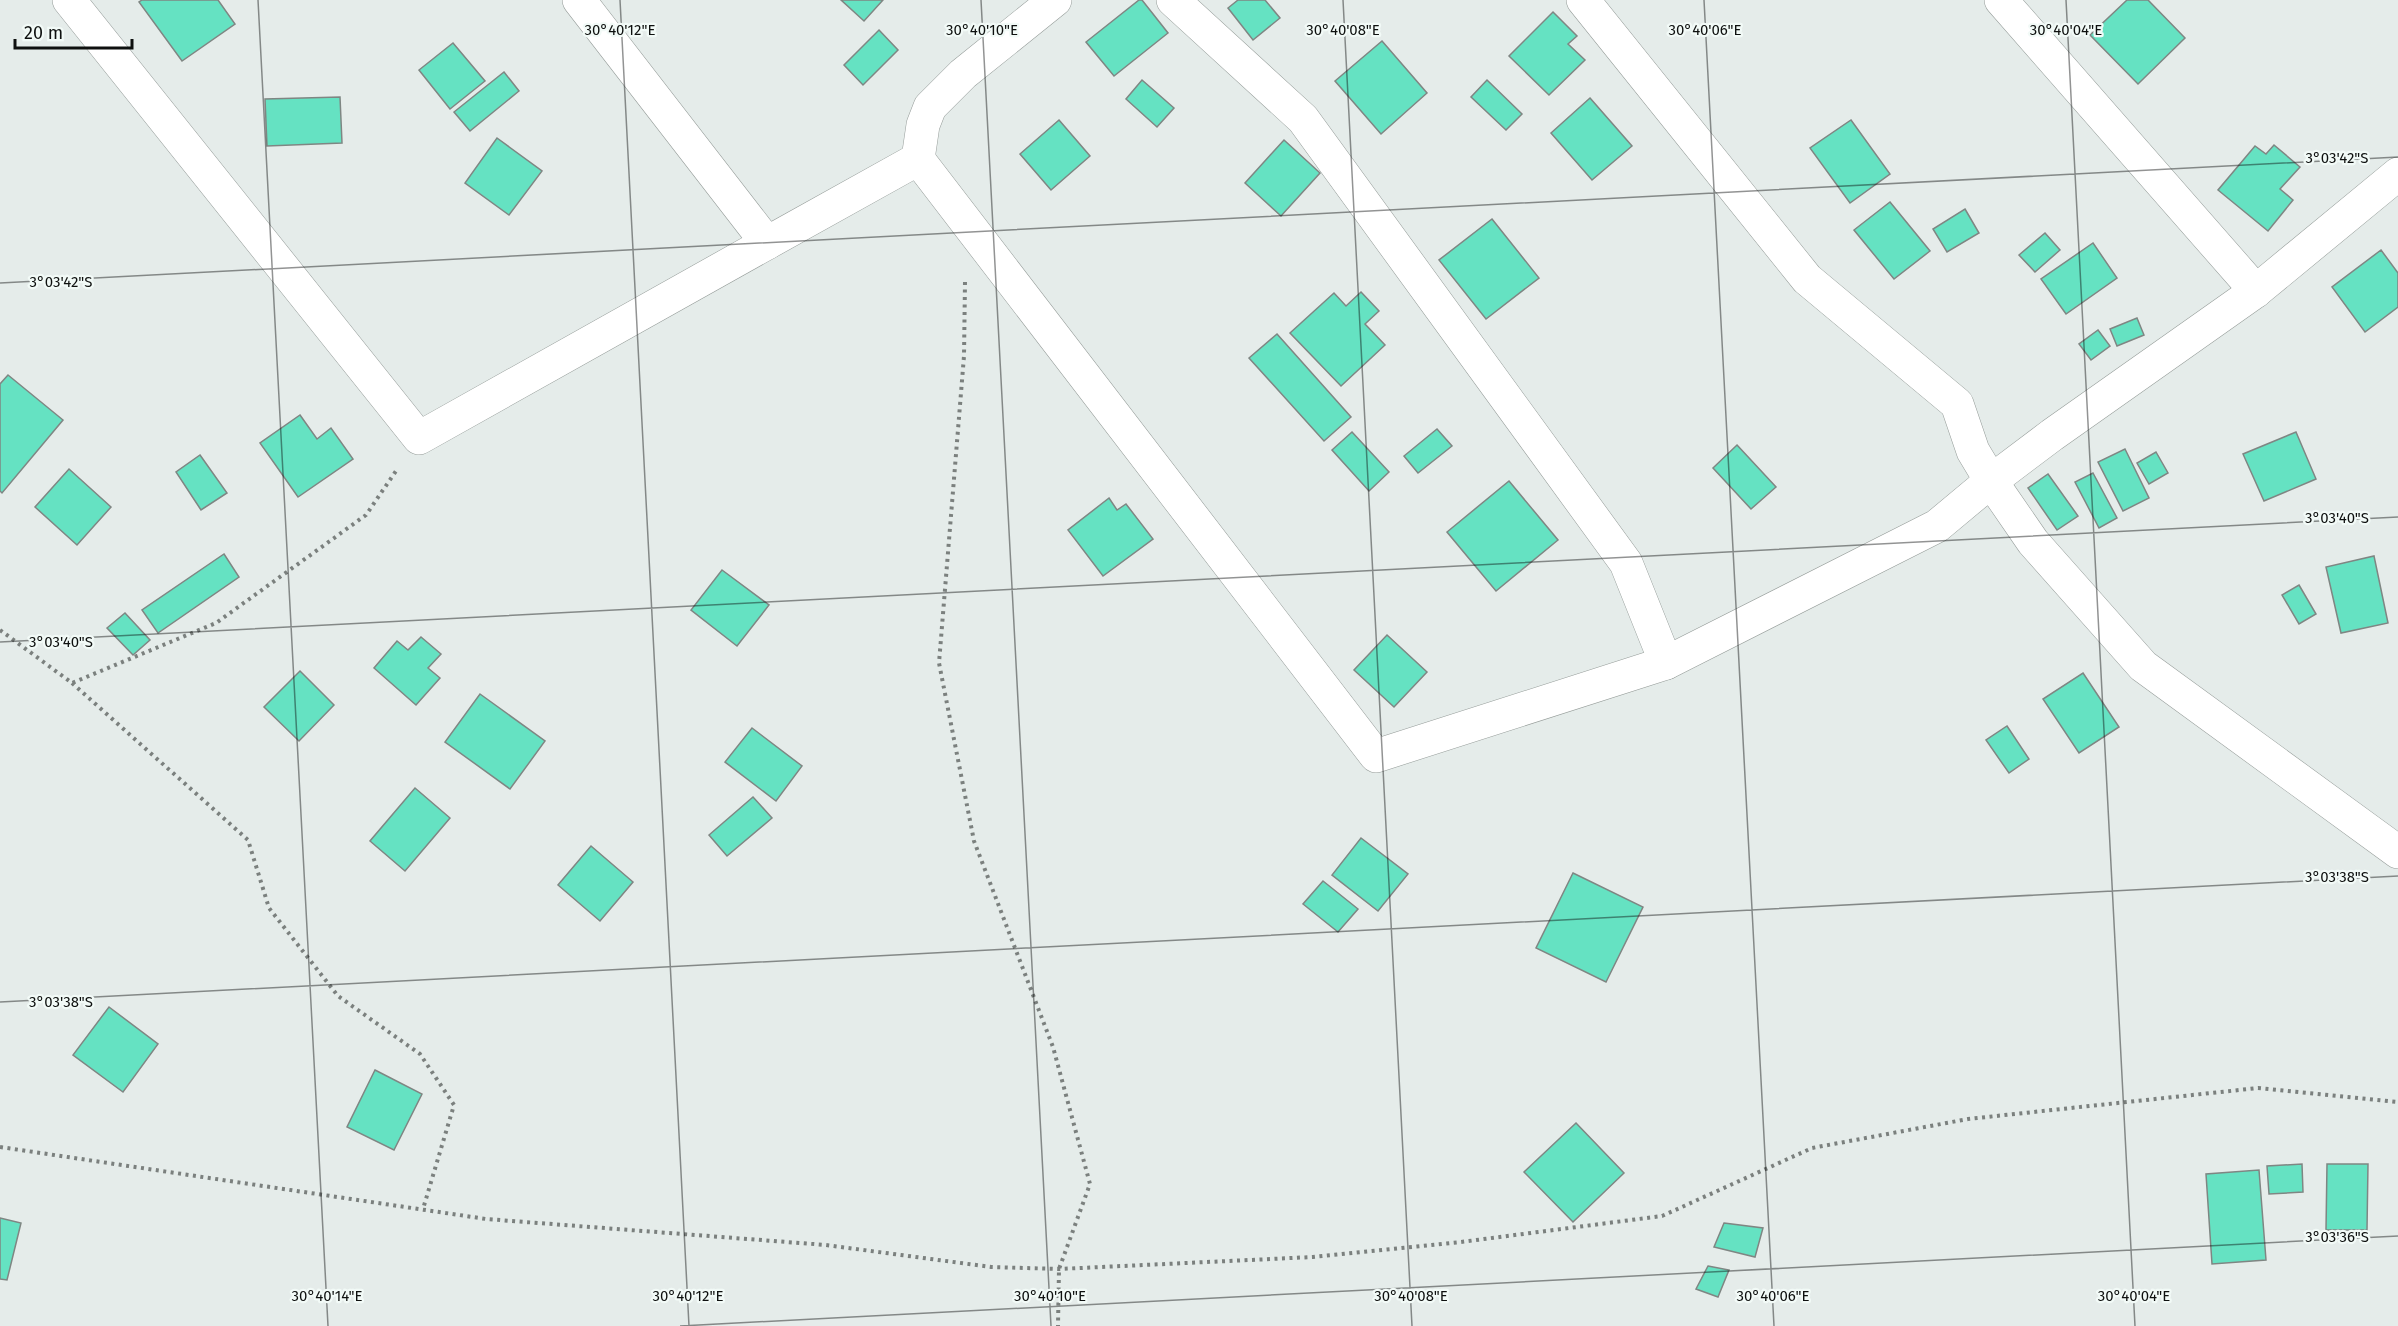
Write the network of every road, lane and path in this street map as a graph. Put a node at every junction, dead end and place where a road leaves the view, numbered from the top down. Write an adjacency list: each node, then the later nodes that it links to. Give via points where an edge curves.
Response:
1 (69, 0): 12 (street)
2 (579, 0): 9 (street)
3 (1055, 0): 7 (street, via 963,74 930,107)
4 (1173, 0): 15 (street, via 1303,119 1626,563)
5 (1582, 0): 13 (street, via 1807,279 1956,404 1973,451)
6 (2001, 0): 11 (street)
7 (918, 159): 9 (street); 15 (street, via 1376,756)
8 (2398, 174): 11 (street)
9 (767, 243): 12 (street)
10 (965, 278): 21 (path, via 964,356 939,663 974,841 1053,1047 1090,1184)
11 (2256, 291): 13 (street)
12 (419, 438): 16 (path, via 366,515 216,623)
13 (1991, 481): 15 (street, via 1937,526); 17 (street, via 2033,542 2143,666)
14 (0, 630): 16 (path)
15 (1666, 663)
16 (72, 683): 20 (path, via 248,840 269,908 338,996 420,1054 454,1105)
17 (2398, 852)
18 (2398, 1102): 21 (path, via 2258,1088 1968,1119 1812,1148 1662,1216 1313,1257)
19 (0, 1147): 20 (path)
20 (423, 1209): 21 (path, via 486,1219 826,1245 991,1267)
21 (1059, 1269): 22 (path)
22 (1058, 1326)

